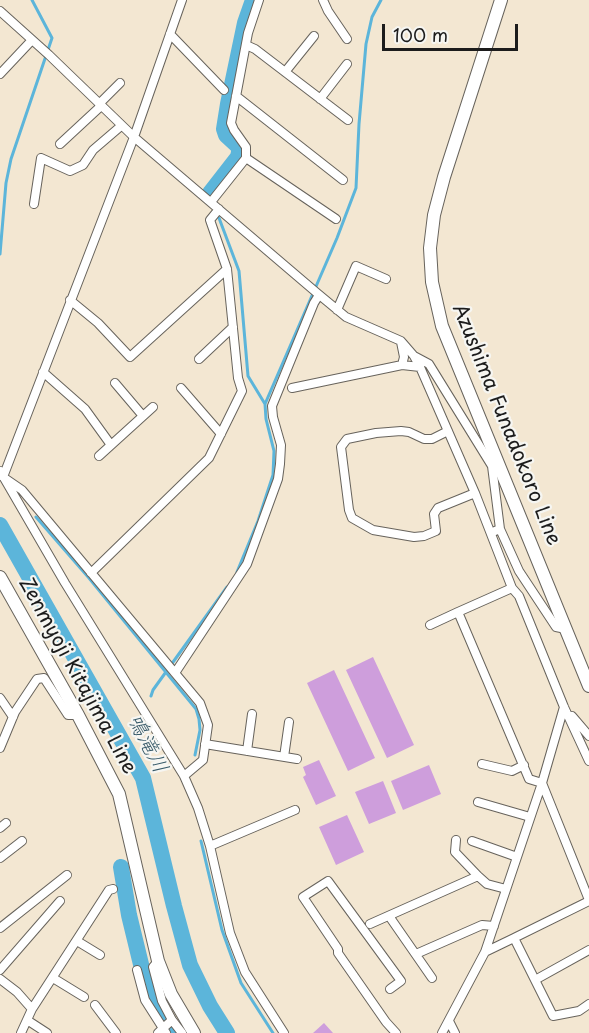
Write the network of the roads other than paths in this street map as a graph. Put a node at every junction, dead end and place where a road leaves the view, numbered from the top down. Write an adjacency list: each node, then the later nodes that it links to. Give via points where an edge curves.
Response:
1 (182, 0): 6 (street)
2 (259, 0): 10 (street)
3 (323, 0): 8 (street)
4 (501, 0): 50 (main road, Azushima Funadokoro Line, via 444,177 430,248 432,282 442,326)
5 (0, 11): 9 (street)
6 (170, 34): 15 (street); 21 (street)
7 (314, 36): 12 (street)
8 (347, 39)
9 (32, 40): 13 (street); 18 (street)
10 (246, 45): 12 (street); 16 (street)
11 (346, 64): 17 (street)
12 (285, 72): 17 (street)
13 (0, 74)
14 (120, 83): 18 (street)
15 (224, 90)
16 (236, 96): 23 (street, via 231,123 246,147); 24 (street)
17 (320, 99): 19 (street)
18 (100, 105): 20 (street); 22 (street)
19 (348, 120)
20 (121, 126): 21 (street); 26 (street, via 93,150 83,165 70,171 41,158)
21 (134, 137): 25 (street); 32 (street)
22 (60, 144)
23 (246, 158): 25 (street); 28 (street)
24 (343, 180)
25 (211, 202): 27 (street)
26 (34, 204)
27 (219, 209): 29 (street, via 210,220); 31 (street)
28 (336, 219)
29 (227, 269): 32 (street, via 130,357); 34 (street)
30 (386, 279): 33 (street, via 356,266)
31 (318, 294): 33 (street); 61 (street, via 272,406 281,445 278,479 247,564)
32 (70, 300): 40 (street)
33 (337, 310): 35 (street)
34 (232, 327): 37 (street); 47 (street, via 242,391)
35 (401, 341): 36 (street); 38 (street)
36 (414, 356): 39 (street); 50 (street, via 429,364)
37 (199, 359)
38 (402, 365): 39 (street); 43 (street)
39 (420, 367): 46 (street)
40 (43, 372): 48 (street, via 85,409); 51 (street)
41 (115, 383): 45 (street)
42 (181, 388): 47 (street)
43 (292, 388)
44 (153, 407): 45 (street)
45 (143, 416): 48 (street)
46 (448, 431): 52 (street); 52 (street, via 432,439 401,431 347,439 341,447 352,518 373,530 424,536 436,531 434,514 438,508)
47 (221, 434): 55 (street, via 209,458)
48 (111, 445): 49 (street)
49 (99, 456)
50 (496, 465): 53 (street); 60 (main road, Azushima Funadokoro Line)
51 (2, 474): 55 (street, via 22,490); 78 (street)
52 (475, 493): 54 (street)
53 (500, 529): 54 (street); 60 (street, via 519,571 556,627)
54 (491, 532): 57 (street)
55 (91, 573): 61 (street)
56 (0, 577): 66 (main road, Zenmyoji Kitajima Line)
57 (512, 588): 58 (street); 64 (street, via 519,596)
58 (458, 612): 59 (street); 77 (street)
59 (429, 625)
60 (566, 629): 62 (main road, Azushima Funadokoro Line)
61 (172, 669): 70 (street, via 204,710 208,725)
62 (589, 686)
63 (0, 698): 67 (street)
64 (564, 707): 69 (street); 75 (street); 79 (street)
65 (252, 714): 72 (street)
66 (78, 715): 67 (street, via 68,714 44,678 37,679); 105 (main road, Zenmyoji Kitajima Line, via 119,794)
67 (13, 717): 71 (street)
68 (290, 722): 73 (street)
69 (589, 736)
70 (205, 744): 72 (street); 78 (street, via 203,760)
71 (0, 748)
72 (247, 751): 73 (street)
73 (284, 757): 74 (street)
74 (297, 759)
75 (589, 761)
76 (482, 764): 77 (street, via 512,771)
77 (524, 765): 79 (street, via 529,779)
78 (184, 776): 86 (street)
79 (542, 783): 82 (street); 94 (street)
80 (478, 802): 82 (street)
81 (295, 810): 86 (street)
82 (530, 818): 87 (street)
83 (456, 840): 90 (street, via 455,852)
84 (22, 841): 88 (street)
85 (472, 841): 87 (street)
86 (210, 846): 126 (street, via 230,933 245,972)
87 (517, 857): 91 (street)
88 (0, 858)
89 (67, 875): 98 (street)
90 (478, 876): 91 (street, via 487,884); 95 (street)
91 (506, 889): 97 (street)
92 (113, 890): 100 (street, via 109,890)
93 (60, 901): 106 (street)
94 (589, 901): 99 (street)
95 (389, 916): 96 (street); 103 (street)
96 (370, 924)
97 (494, 926): 102 (street); 103 (street, via 482,925)
98 (0, 928)
99 (514, 938): 102 (street); 111 (street)
100 (77, 941): 104 (street); 108 (street)
101 (589, 951): 111 (street)
102 (485, 952): 119 (street)
103 (416, 954): 109 (street)
104 (100, 955)
105 (158, 961): 118 (street, via 153,967 162,1001); 125 (main road, Zenmyoji Kitajima Line, via 171,994)
106 (0, 970)
107 (136, 970): 121 (street, via 141,993)
108 (53, 978): 113 (street); 116 (street)
109 (432, 978)
110 (0, 979): 116 (street)
111 (535, 980): 115 (street, via 553,1016)
112 (390, 989): 127 (street, via 401,981 328,881 303,897)
113 (84, 997)
114 (95, 1005): 123 (street)
115 (589, 1005)
116 (32, 1010): 117 (street)
117 (27, 1020): 120 (street); 122 (street)
118 (172, 1020): 121 (street); 124 (street)
119 (449, 1021): 128 (street); 129 (street)
120 (20, 1032)
121 (162, 1032)
122 (47, 1033)
123 (116, 1033)
124 (182, 1033)
125 (194, 1033)
126 (284, 1033)
127 (396, 1033)
128 (442, 1033)
129 (455, 1033)

